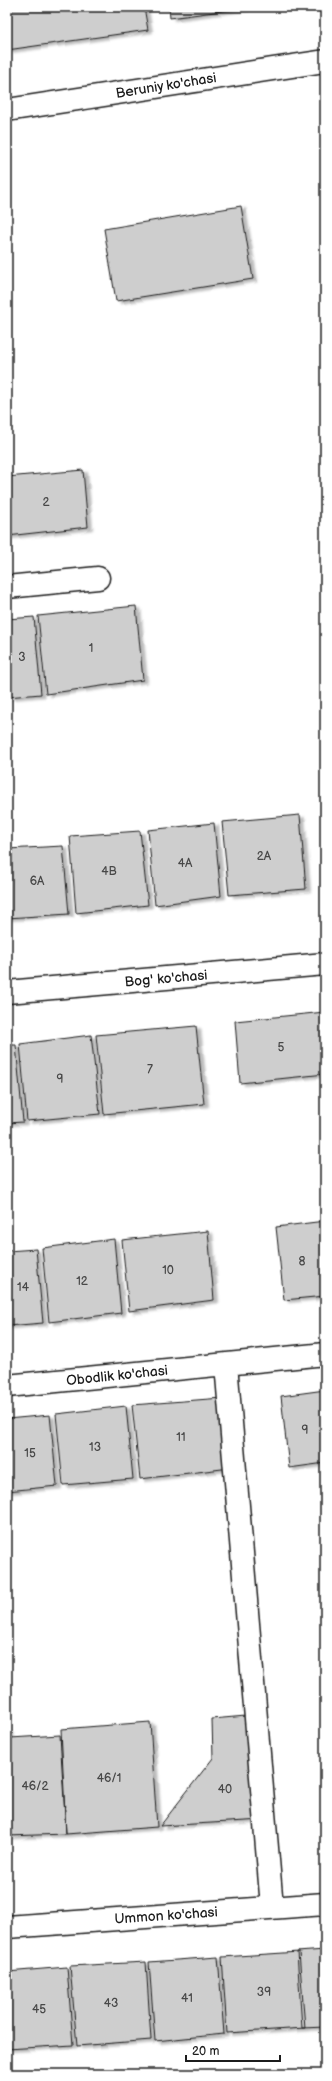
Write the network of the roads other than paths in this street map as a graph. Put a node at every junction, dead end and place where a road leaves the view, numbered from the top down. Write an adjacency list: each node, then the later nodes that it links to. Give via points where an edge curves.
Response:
1 (325, 61): 2 (street, Beruniy ko'chasi)
2 (7, 110)
3 (98, 578): 4 (street)
4 (7, 587)
5 (325, 964): 6 (street, Bog' ko'chasi)
6 (7, 992)
7 (325, 1354): 8 (street, Obodlik ko'chasi)
8 (226, 1364): 9 (street, Obodlik ko'chasi); 11 (street)
9 (7, 1386)
10 (325, 1904): 11 (street, Ummon ko'chasi)
11 (272, 1908): 12 (street, Ummon ko'chasi)
12 (7, 1927)

